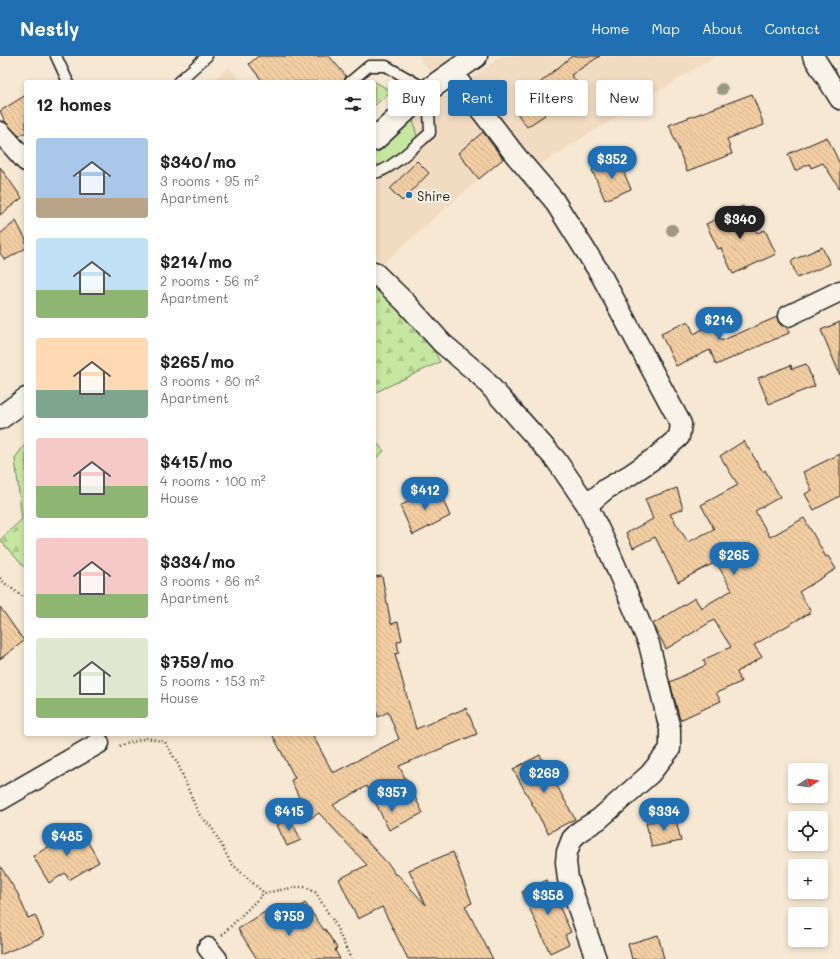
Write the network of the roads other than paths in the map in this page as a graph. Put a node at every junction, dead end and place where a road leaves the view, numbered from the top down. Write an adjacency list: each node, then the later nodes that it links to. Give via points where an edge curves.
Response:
1 (56, 56): 6 (lane)
2 (207, 56): 7 (lane)
3 (476, 56): 5 (main road)
4 (813, 56): 11 (street)
5 (453, 74): 10 (main road); 23 (street, via 552,199 601,275 681,424 679,437 656,457 606,489)
6 (67, 80)
7 (180, 80)
8 (352, 80): 9 (lane, via 369,66 386,66)
9 (410, 80)
10 (440, 82)
11 (840, 100)
12 (400, 116): 15 (main road)
13 (429, 116): 17 (lane, via 430,133 388,168)
14 (0, 132): 16 (street)
15 (376, 138)
16 (24, 159)
17 (376, 174)
18 (376, 274): 23 (street, via 442,343 480,376 556,460)
19 (840, 291): 20 (street)
20 (788, 316)
21 (24, 400): 22 (main road)
22 (0, 418)
23 (587, 505): 26 (street, via 649,644 670,729 670,749 650,774 599,819 580,831 572,839 567,852 568,879)
24 (98, 743): 25 (street)
25 (0, 800)
26 (596, 959)

